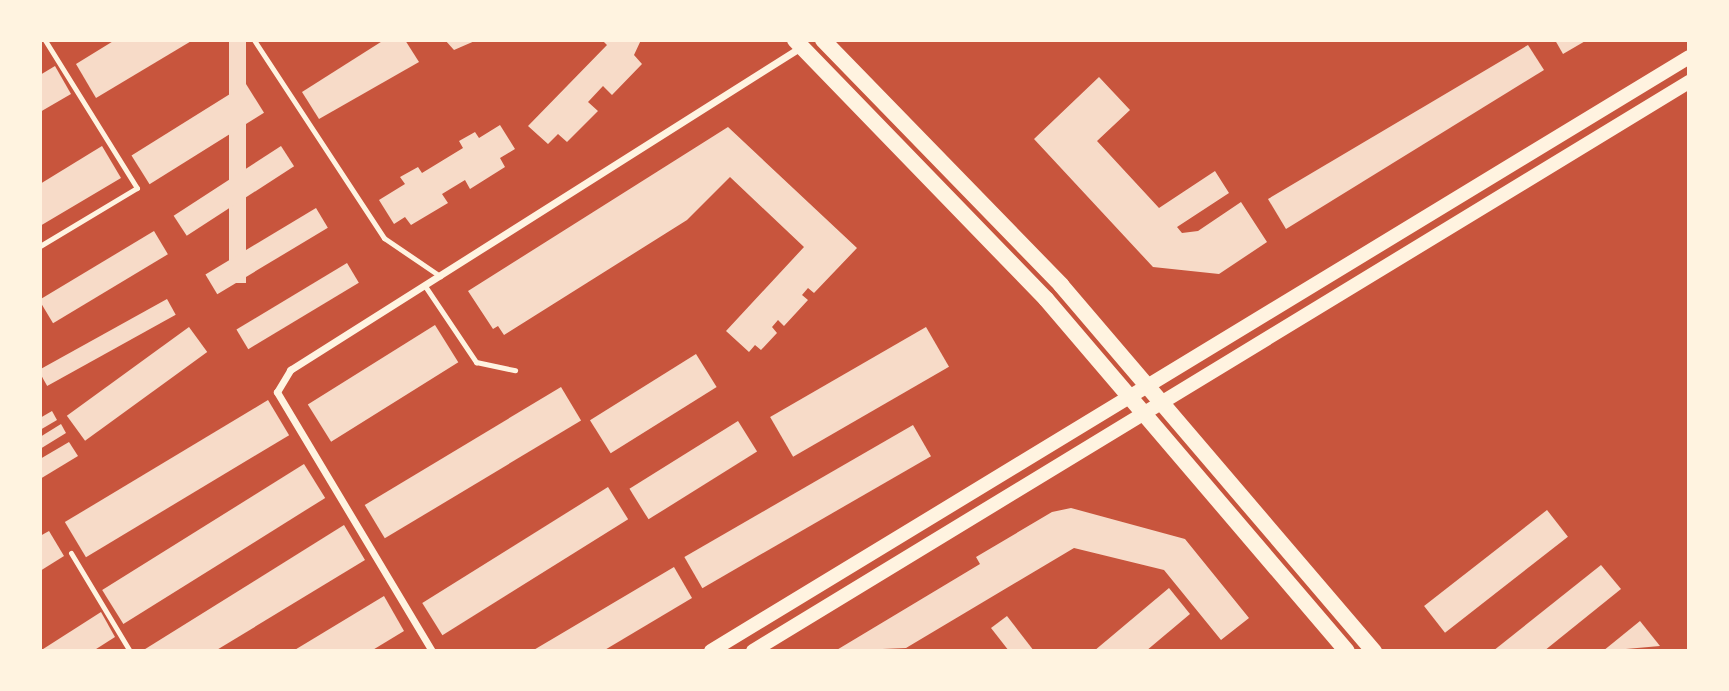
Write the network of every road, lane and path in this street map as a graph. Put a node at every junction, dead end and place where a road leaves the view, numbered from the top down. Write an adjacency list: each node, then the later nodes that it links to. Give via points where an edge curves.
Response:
1 (45, 40): 7 (lane, via 137,188)
2 (254, 40): 8 (lane, via 384,238)
3 (823, 40): 11 (main road, via 1061,285)
4 (798, 43): 8 (street); 12 (main road, via 1046,299)
5 (1689, 57): 11 (main road)
6 (1689, 82): 13 (main road)
7 (40, 246)
8 (440, 276): 9 (street)
9 (425, 286): 10 (lane, via 476,362); 17 (street, via 290,370 277,392)
10 (515, 370)
11 (1147, 387): 12 (main road); 13 (main road)
12 (1130, 397): 14 (main road); 18 (main road)
13 (1161, 403): 14 (main road); 21 (main road)
14 (1144, 413): 19 (main road); 20 (main road)
15 (71, 553): 16 (lane)
16 (130, 651)
17 (432, 651)
18 (712, 651)
19 (753, 651)
20 (1347, 651)
21 (1374, 651)

